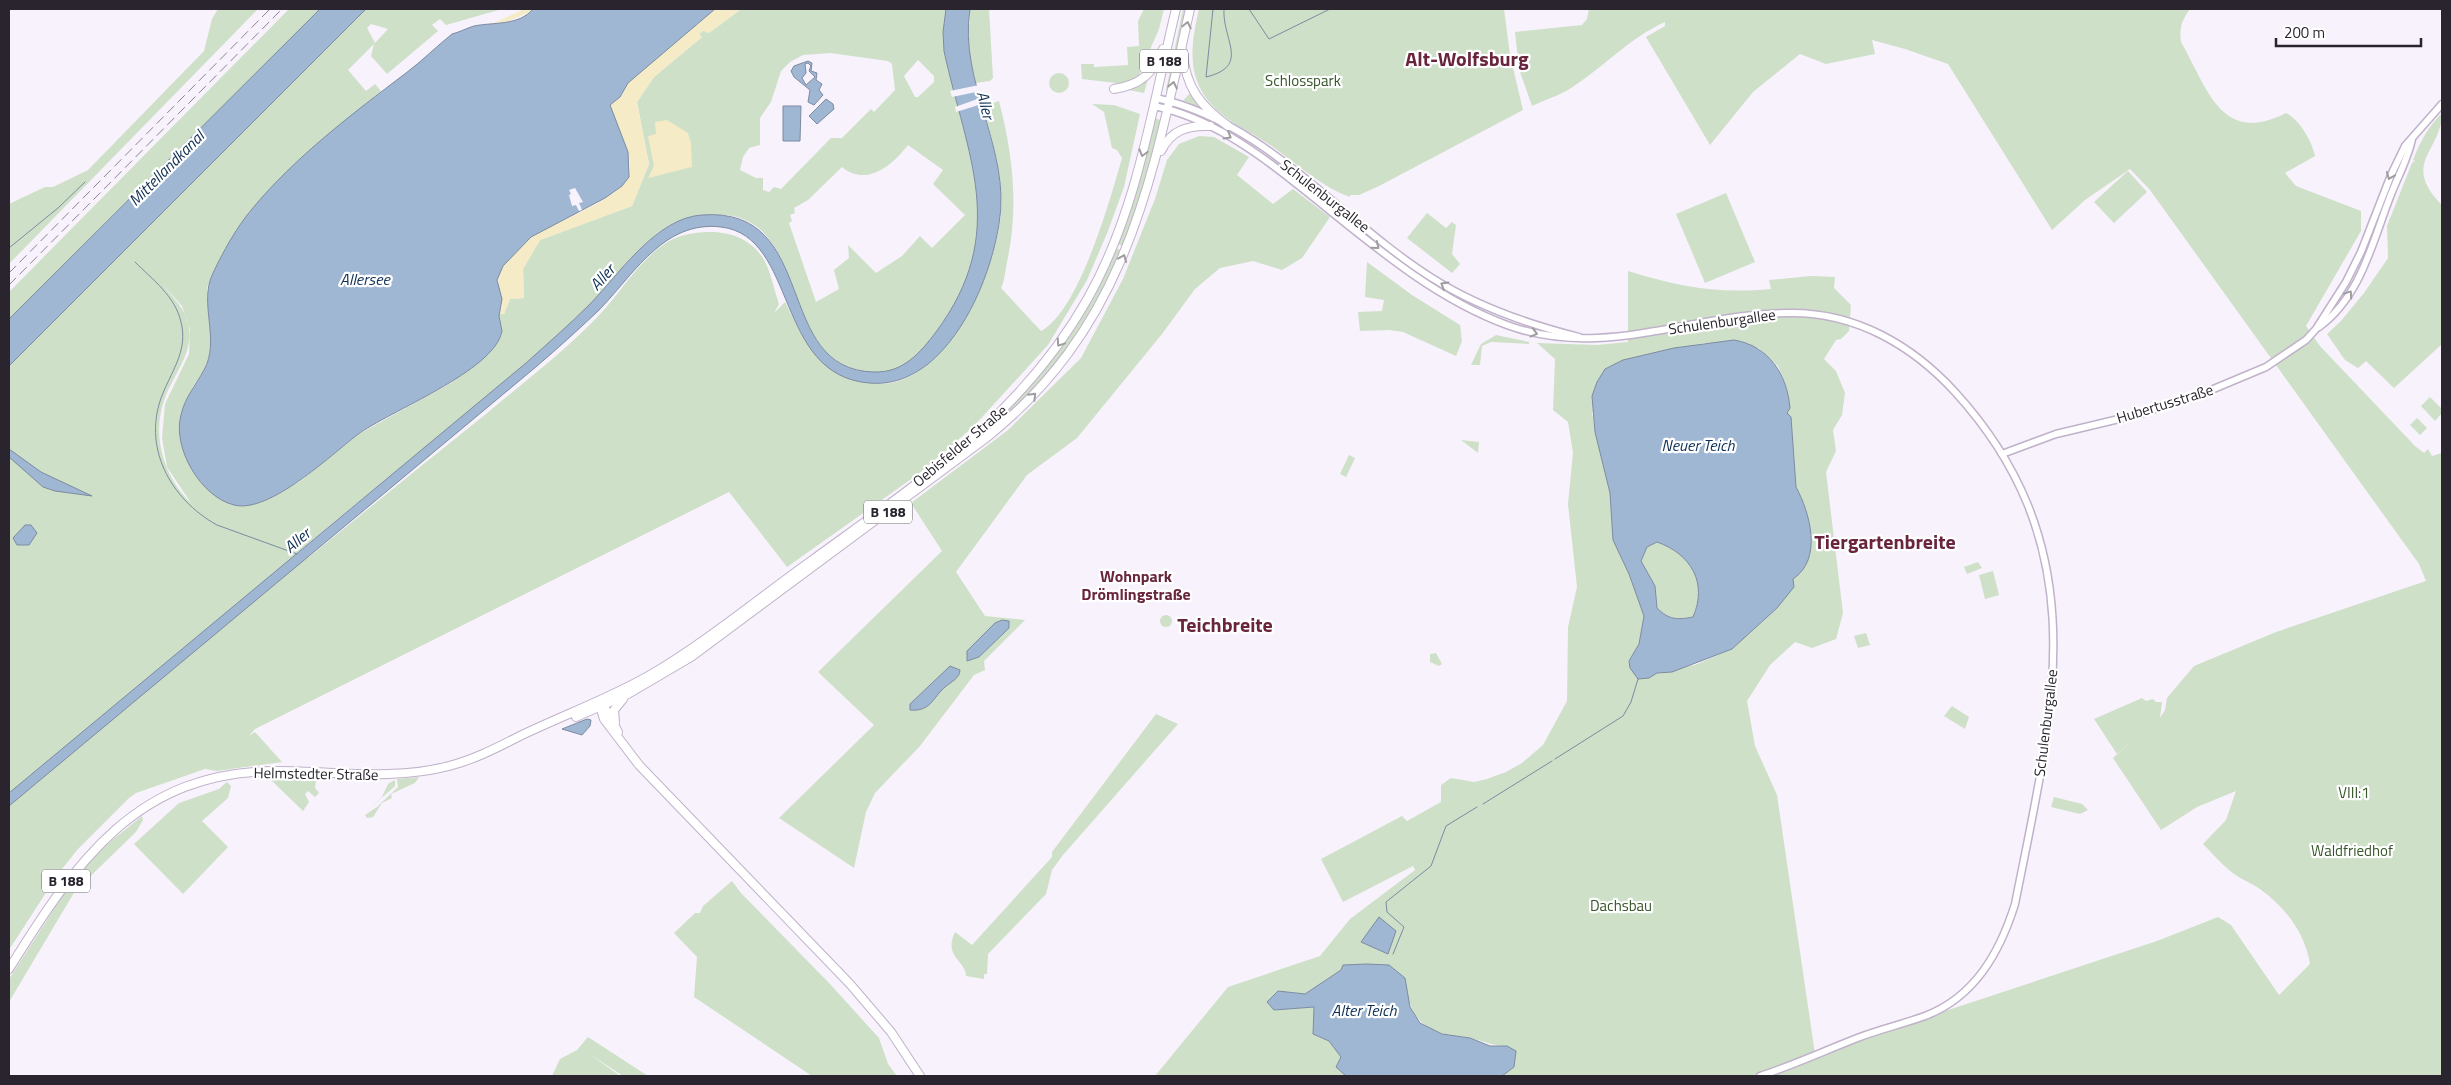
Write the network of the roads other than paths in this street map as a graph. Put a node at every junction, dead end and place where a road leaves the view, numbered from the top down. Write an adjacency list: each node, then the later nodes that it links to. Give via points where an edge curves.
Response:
1 (1176, 9): 3 (main road, Oebisfelder Straße / B 188)
2 (1190, 9): 4 (main road, B 188, one-way to 2)
3 (1172, 24): 5 (main road, via 1158,62 1148,75 1136,84); 6 (main road, Oebisfelder Straße / B 188)
4 (1183, 42): 8 (main road, B 188, one-way to 4); 10 (main road, via 1190,88 1205,108)
5 (1114, 89)
6 (1155, 102): 8 (street, Schulenburgallee); 17 (main road, Oebisfelder Straße / B 188, one-way to 17, via 1132,194 1102,272 1057,348 1012,402 981,432 881,510 680,656 609,696)
7 (2442, 104): 15 (street, Hubertusstraße, via 2405,146 2346,282 2306,340 2287,354 2233,382 2163,407 2056,434)
8 (1169, 105): 9 (street, Schulenburgallee); 10 (street, Schulenburgallee); 11 (main road, B 188)
9 (1210, 126): 11 (main road, via 1187,127 1171,136); 13 (street, Schulenburgallee, one-way to 13, via 1254,151 1427,285)
10 (1228, 126): 12 (street, Schulenburgallee, one-way to 10, via 1431,277 1286,164)
11 (1154, 166): 16 (main road, Oebisfelder Straße / B 188, one-way to 11, via 691,657 900,504 998,429 1033,396 1072,350 1109,289 1136,227)
12 (1487, 308): 13 (street); 14 (street, Schulenburgallee, via 1548,330)
13 (1484, 316): 14 (street, Schulenburgallee, one-way to 14, via 1538,335)
14 (1590, 339): 15 (street, Schulenburgallee, via 1617,338 1766,313 1820,314 1841,319 1874,330 1929,366 1975,414)
15 (2002, 454): 25 (street, Schulenburgallee, via 2020,487 2040,541 2051,593 2054,656 2045,749 2007,929 1996,954 1976,981 1947,1004 1924,1016)
16 (628, 694): 17 (main road, B 188); 20 (main road, via 614,710)
17 (601, 704): 18 (main road, B 188); 19 (main road); 20 (main road); 22 (main road)
18 (580, 715): 19 (main road); 22 (main road, B 188)
19 (604, 719): 21 (main road)
20 (616, 728): 21 (main road)
21 (623, 743): 24 (main road, via 662,790 850,984 891,1032)
22 (506, 744): 23 (main road, Helmstedter Straße / B 188, via 465,761 396,775 243,773 201,782 162,798 116,828 88,855 47,908)
23 (9, 969)
24 (920, 1076)
25 (1760, 1076)

